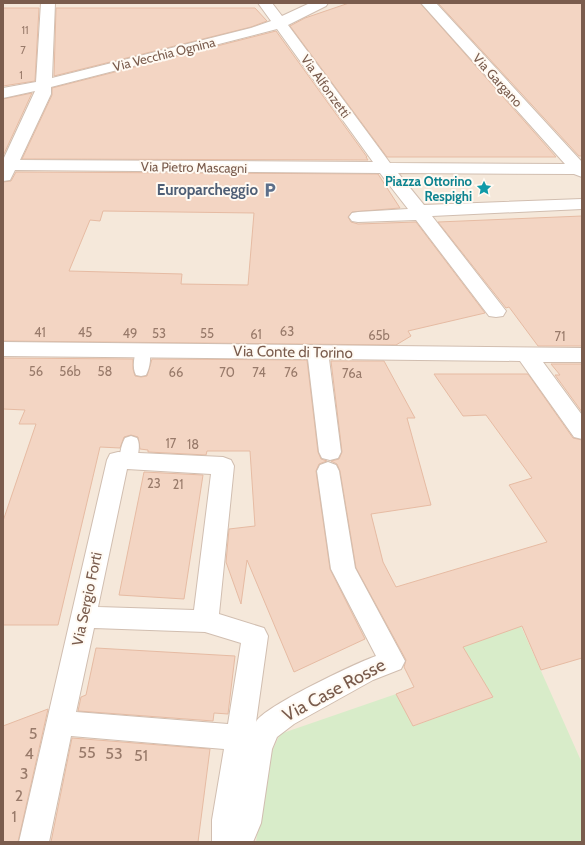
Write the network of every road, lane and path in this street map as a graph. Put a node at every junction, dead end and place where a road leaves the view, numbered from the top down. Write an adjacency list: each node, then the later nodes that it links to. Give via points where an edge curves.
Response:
1 (48, 3): 6 (street)
2 (266, 3): 5 (street, Via Alfonzetti)
3 (321, 3): 5 (street, Via Vecchia Ognina)
4 (428, 3): 10 (street, Via Gargano)
5 (280, 22): 6 (street, Via Vecchia Ognina, via 256,32); 8 (street, Via Alfonzetti)
6 (42, 85): 7 (street, Via Vecchia Ognina); 9 (street, via 43,94)
7 (3, 93)
8 (386, 168): 9 (street, Via Pietro Mascagni); 10 (street, Via Pietro Mascagni); 11 (street, Via Alfonzetti)
9 (5, 169)
10 (574, 180): 11 (street)
11 (423, 216): 12 (street); 13 (street)
12 (358, 217)
13 (496, 311)
14 (3, 349): 15 (street, Via Conte di Torino)
15 (143, 351): 16 (street, Via Conte di Torino); 19 (lane)
16 (318, 352): 17 (street, Via Conte di Torino); 27 (street, Via Case Rosse, via 343,569 392,661 364,672 290,711 267,728 258,749 246,823)
17 (526, 354): 18 (street, Via Conte di Torino); 20 (street)
18 (582, 355)
19 (141, 371)
20 (582, 430)
21 (84, 617): 22 (street); 22 (street, Via Sergio Forti, via 118,460 129,451 223,466); 23 (street, Via Sergio Forti)
22 (205, 621): 24 (street, via 255,636)
23 (60, 723): 24 (street); 25 (street, Via Sergio Forti)
24 (239, 738): 26 (street, via 226,820)
25 (34, 842)
26 (227, 842)
27 (238, 842)

